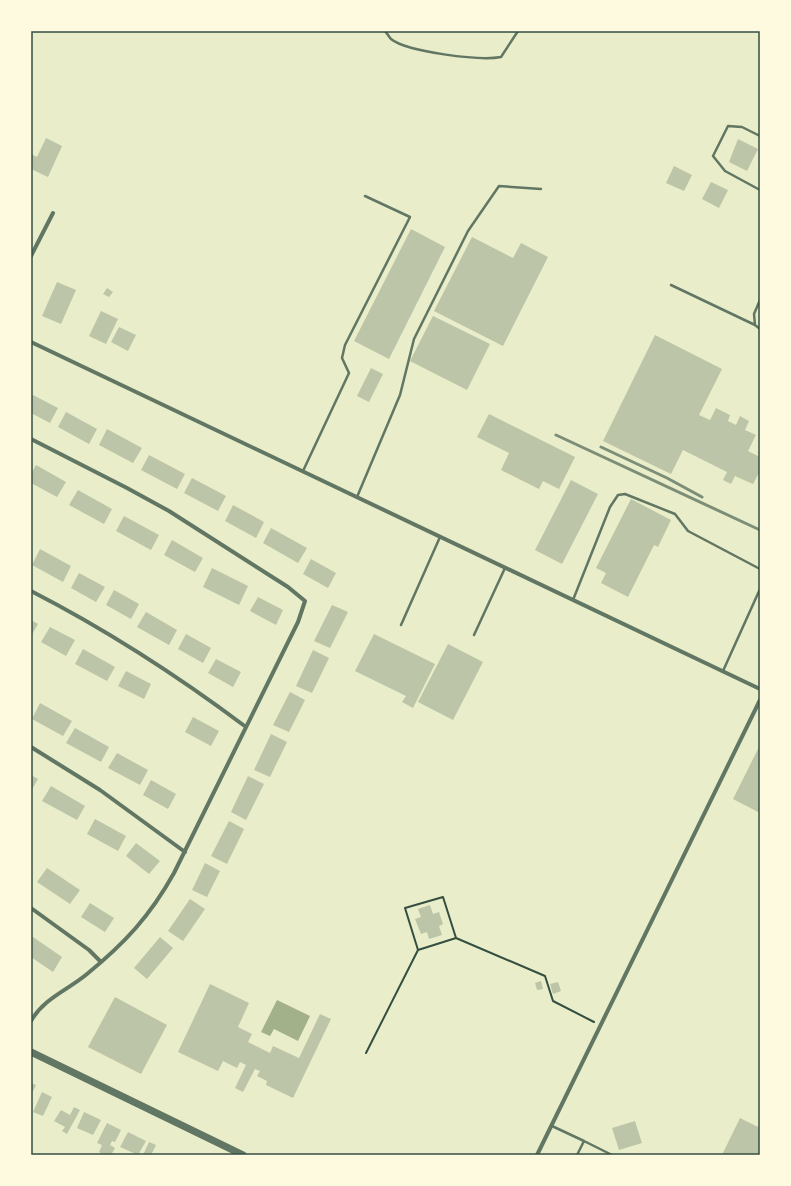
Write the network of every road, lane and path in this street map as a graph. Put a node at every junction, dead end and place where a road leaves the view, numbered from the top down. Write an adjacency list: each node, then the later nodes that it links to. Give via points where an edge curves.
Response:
1 (385, 31): 2 (lane, via 390,38 404,45 437,53 491,59 501,57)
2 (518, 31)
3 (760, 136): 5 (lane, via 742,127 728,126 713,156 725,171)
4 (541, 189): 16 (lane, via 499,186 468,231 414,339 400,395)
5 (760, 190)
6 (365, 196): 15 (lane, via 410,217 345,344 342,358 349,372)
7 (53, 213): 8 (street)
8 (31, 256)
9 (670, 285): 11 (lane)
10 (760, 300): 11 (lane, via 754,314)
11 (755, 325): 12 (lane)
12 (760, 329)
13 (31, 342): 15 (street)
14 (31, 439): 28 (street, via 170,511 305,601 298,622)
15 (303, 471): 16 (street)
16 (357, 497): 17 (street)
17 (440, 537): 18 (street); 23 (lane)
18 (504, 568): 22 (street); 24 (lane)
19 (760, 569): 22 (lane, via 688,531 675,514 625,494 618,495 610,507)
20 (760, 589): 25 (lane)
21 (31, 591): 28 (street, via 105,631)
22 (572, 600): 25 (street)
23 (401, 625)
24 (474, 635)
25 (723, 671): 26 (street)
26 (760, 689)
27 (760, 700): 39 (street)
28 (246, 727): 30 (street)
29 (31, 747): 30 (street, via 100,790)
30 (185, 852): 34 (street, via 156,903 122,945)
31 (31, 908): 34 (street, via 89,950)
32 (456, 938): 33 (path); 33 (path, via 443,897 405,908); 36 (path, via 545,976 553,1001)
33 (418, 950): 38 (path)
34 (101, 962): 35 (street, via 43,1004)
35 (31, 1021)
36 (596, 1023)
37 (31, 1052): 41 (street)
38 (366, 1053)
39 (551, 1126): 40 (lane); 43 (street)
40 (584, 1141): 44 (lane); 45 (lane)
41 (234, 1153): 42 (street)
42 (243, 1155)
43 (537, 1155)
44 (577, 1155)
45 (612, 1155)

